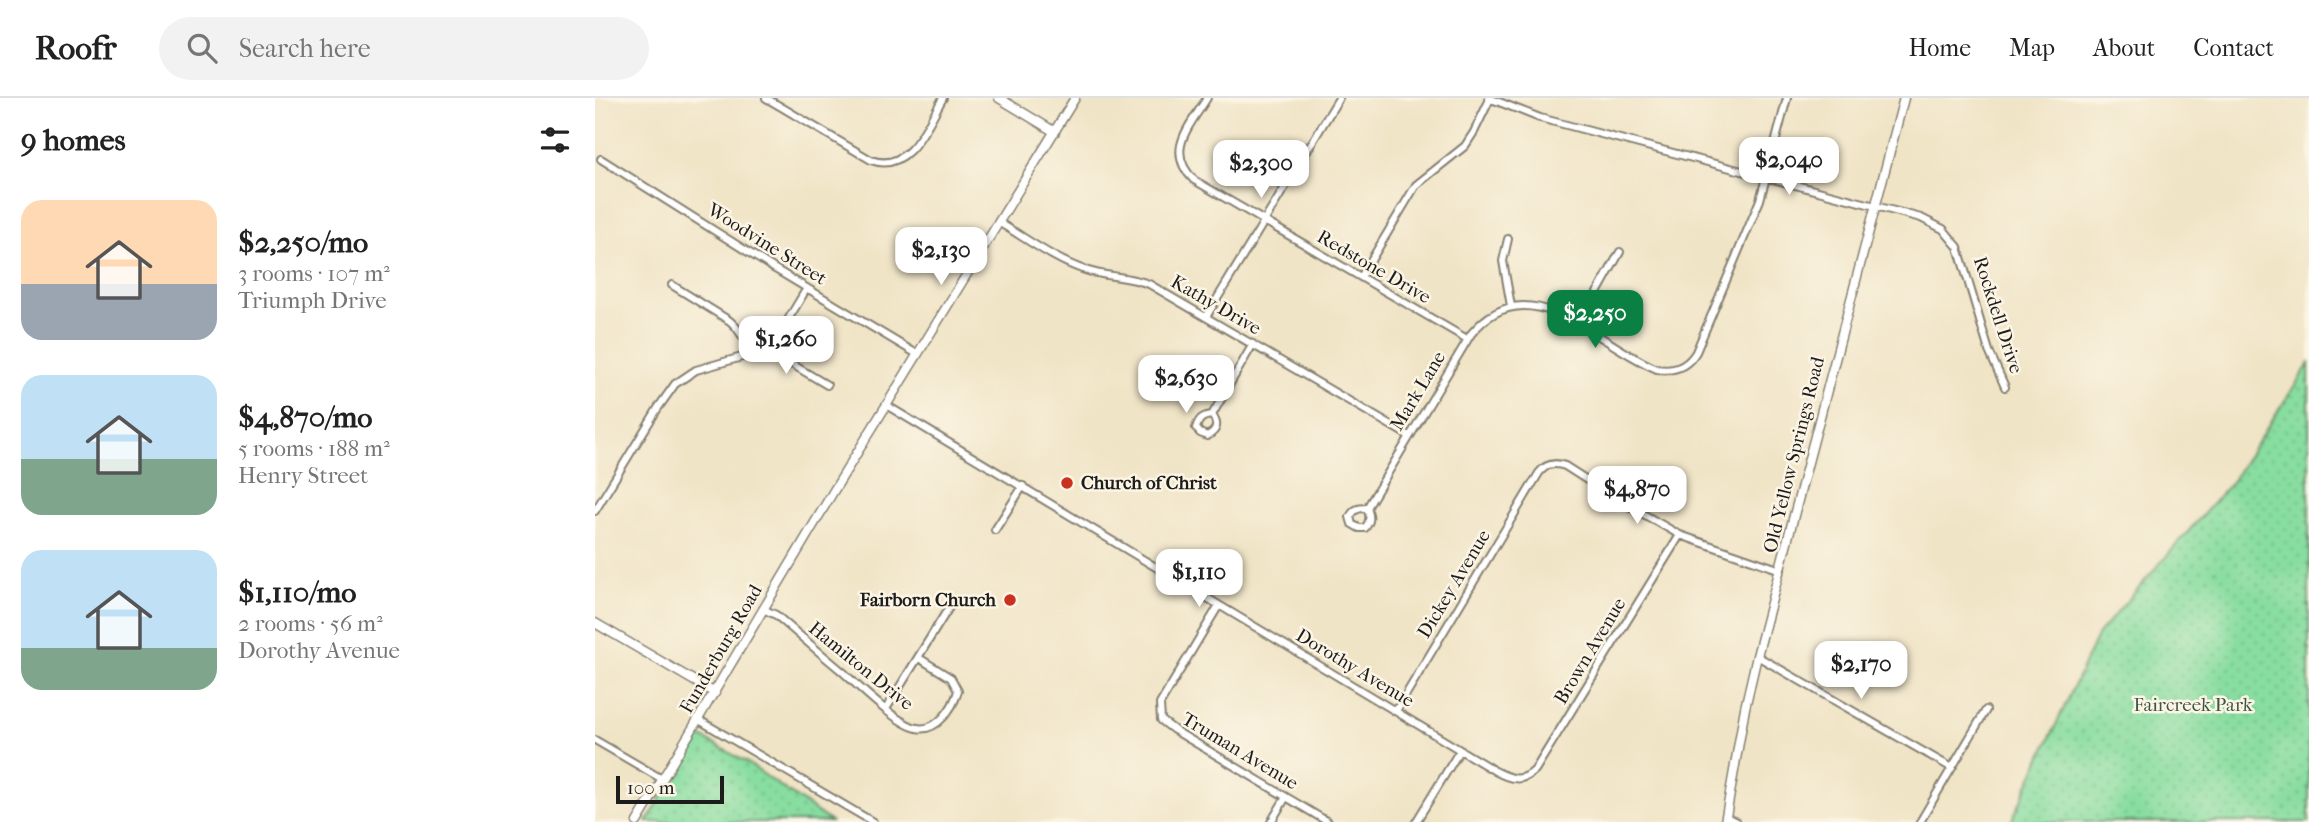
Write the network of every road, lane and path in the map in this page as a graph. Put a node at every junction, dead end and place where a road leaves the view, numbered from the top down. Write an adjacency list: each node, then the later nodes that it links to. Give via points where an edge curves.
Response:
1 (766, 98): 2 (street, via 883,163 910,152)
2 (943, 98)
3 (999, 98): 10 (street)
4 (1076, 98): 10 (street, Funderburg Road)
5 (1207, 98): 14 (street, Redstone Drive, via 1182,140 1180,155 1187,172)
6 (1339, 98): 14 (street)
7 (1489, 98): 12 (street, Rockdell Drive, via 1539,118); 18 (street, via 1465,146 1416,185)
8 (1787, 98): 12 (street)
9 (1904, 98): 13 (street, Old Yellow Springs Road)
10 (1055, 132): 15 (street, Funderburg Road)
11 (601, 159): 20 (street, Woodvine Street)
12 (1766, 177): 13 (street, Rockdell Drive); 23 (street, via 1696,352 1687,363 1674,370 1652,367)
13 (1876, 206): 30 (street, Rockdell Drive, via 1928,220 1955,241); 39 (street, Old Yellow Springs Road)
14 (1265, 221): 18 (street, Redstone Drive); 22 (street)
15 (998, 222): 22 (street, Kathy Drive, via 1076,267 1142,282); 28 (street, Funderburg Road)
16 (1508, 239): 21 (street, via 1503,261)
17 (1620, 252): 23 (street)
18 (1361, 277): 24 (street, Redstone Drive)
19 (672, 285): 27 (street, via 730,321)
20 (807, 288): 26 (street, via 786,323); 28 (street, Woodvine Street)
21 (1511, 306): 23 (street, via 1542,307); 24 (street, Mark Lane, via 1486,318)
22 (1206, 317): 25 (street, Kathy Drive)
23 (1579, 325)
24 (1467, 339): 33 (street, Mark Lane)
25 (1253, 344): 32 (street); 33 (street, Kathy Drive)
26 (763, 347): 27 (street); 29 (street)
27 (754, 352): 36 (street, via 703,367 675,384)
28 (917, 354): 31 (street, Funderburg Road)
29 (827, 385)
30 (2005, 387)
31 (886, 405): 34 (street, Dorothy Avenue); 42 (street, Funderburg Road)
32 (1212, 415)
33 (1409, 436): 35 (street, Mark Lane)
34 (1023, 486): 37 (street); 41 (street, Dorothy Avenue)
35 (1367, 508)
36 (595, 511)
37 (995, 530)
38 (1680, 535): 39 (street); 49 (street, Dickey Avenue, via 1565,466 1549,464 1539,473); 55 (street, Brown Avenue, via 1535,770)
39 (1781, 570): 44 (street, Old Yellow Springs Road)
40 (953, 601): 45 (street)
41 (1219, 605): 49 (street, Dorothy Avenue); 56 (street, Truman Avenue, via 1159,711 1164,723)
42 (763, 608): 46 (street, Funderburg Road); 47 (street, Hamilton Drive)
43 (595, 623): 46 (street)
44 (1757, 656): 53 (street); 57 (street, Old Yellow Springs Road)
45 (919, 658): 47 (street); 47 (street, Hamilton Drive, via 954,681 958,691 954,703 939,721 925,728 913,727)
46 (715, 693): 50 (street, Funderburg Road)
47 (886, 709)
48 (1986, 710): 53 (street)
49 (1396, 711): 52 (street, Dorothy Avenue)
50 (699, 720): 54 (street, Funderburg Road); 59 (street)
51 (595, 740): 54 (street)
52 (1460, 750): 55 (street, Dorothy Avenue, via 1505,776); 62 (street)
53 (1952, 768): 64 (street)
54 (662, 779): 58 (street, Funderburg Road)
55 (1521, 779)
56 (1286, 797): 60 (street); 61 (street, Truman Avenue)
57 (1726, 819): 63 (street)
58 (636, 822)
59 (873, 822)
60 (1271, 822)
61 (1328, 822)
62 (1416, 822)
63 (1736, 822)
64 (1920, 822)

